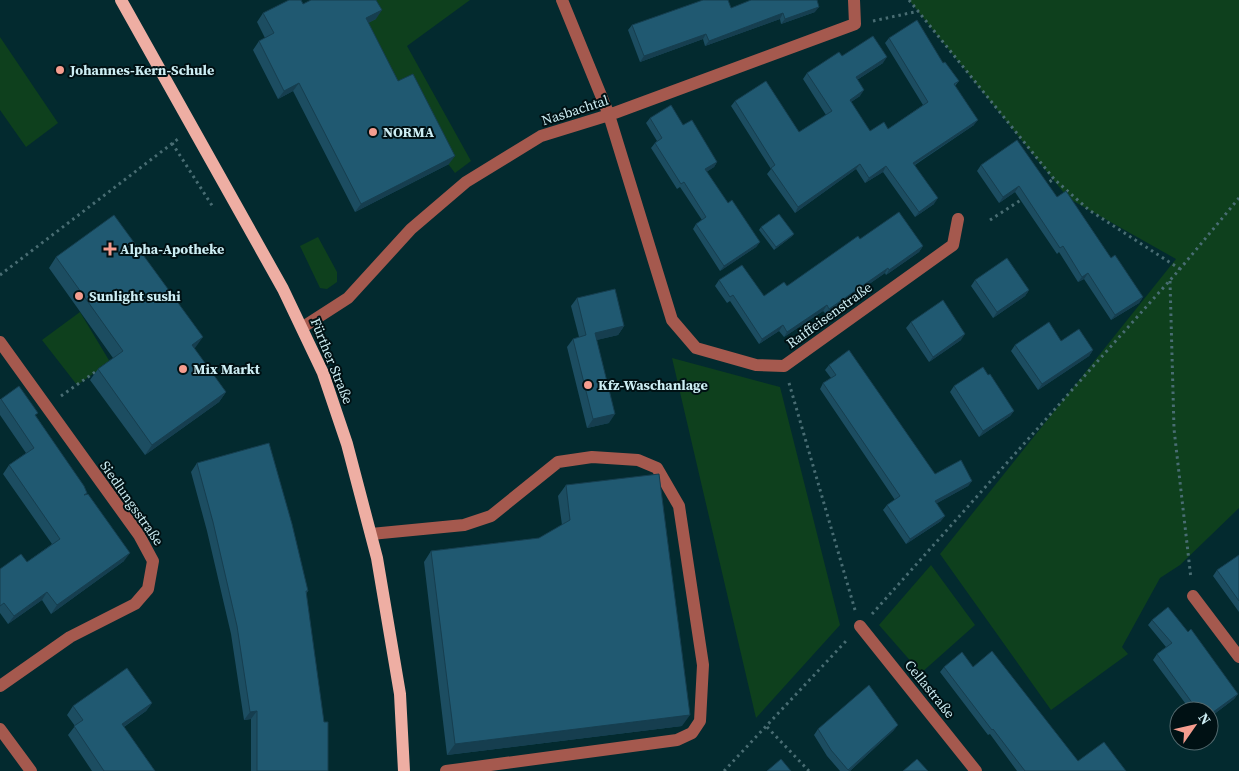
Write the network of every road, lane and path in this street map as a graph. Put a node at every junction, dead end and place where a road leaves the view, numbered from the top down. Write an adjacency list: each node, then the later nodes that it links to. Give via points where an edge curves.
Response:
1 (121, 0): 8 (main road, Fürther Straße)
2 (562, 0): 7 (street, Raiffeisenstraße)
3 (854, 0): 6 (street)
4 (909, 0): 5 (path)
5 (919, 11): 6 (path); 9 (path)
6 (856, 24): 7 (street, Nasbachtal)
7 (609, 114): 18 (street, Nasbachtal, via 541,136 466,182 411,229 348,298); 20 (street, Raiffeisenstraße, via 672,320 696,348 756,365)
8 (193, 128): 16 (path); 18 (main road, Fürther Straße)
9 (1054, 179): 10 (path); 15 (path, via 1089,210)
10 (1038, 189)
11 (1030, 194): 14 (path)
12 (1239, 198): 15 (path)
13 (958, 219): 20 (street, Raiffeisenstraße, via 953,244)
14 (990, 220)
15 (1180, 269): 17 (path)
16 (0, 275)
17 (1170, 281): 24 (path, via 1174,429); 25 (path)
18 (303, 327): 23 (main road, Fürther Straße, via 348,444)
19 (0, 342): 22 (street, Siedlungsstraße)
20 (784, 366): 25 (path)
21 (103, 367): 22 (path)
22 (46, 407): 27 (street, Siedlungsstraße, via 139,535 153,561 148,589 135,604 70,637)
23 (371, 534): 31 (main road, Fürther Straße, via 400,694); 32 (street, via 464,525 491,516 558,462 592,457 638,460 657,468 679,506 703,664 700,720 692,733 677,740)
24 (1193, 596): 26 (street)
25 (860, 626): 28 (path); 35 (street, Cellastraße)
26 (1239, 657)
27 (0, 686)
28 (767, 727): 33 (path); 34 (path)
29 (0, 729): 30 (street)
30 (31, 771)
31 (404, 771)
32 (446, 771)
33 (724, 771)
34 (808, 771)
35 (976, 771)

